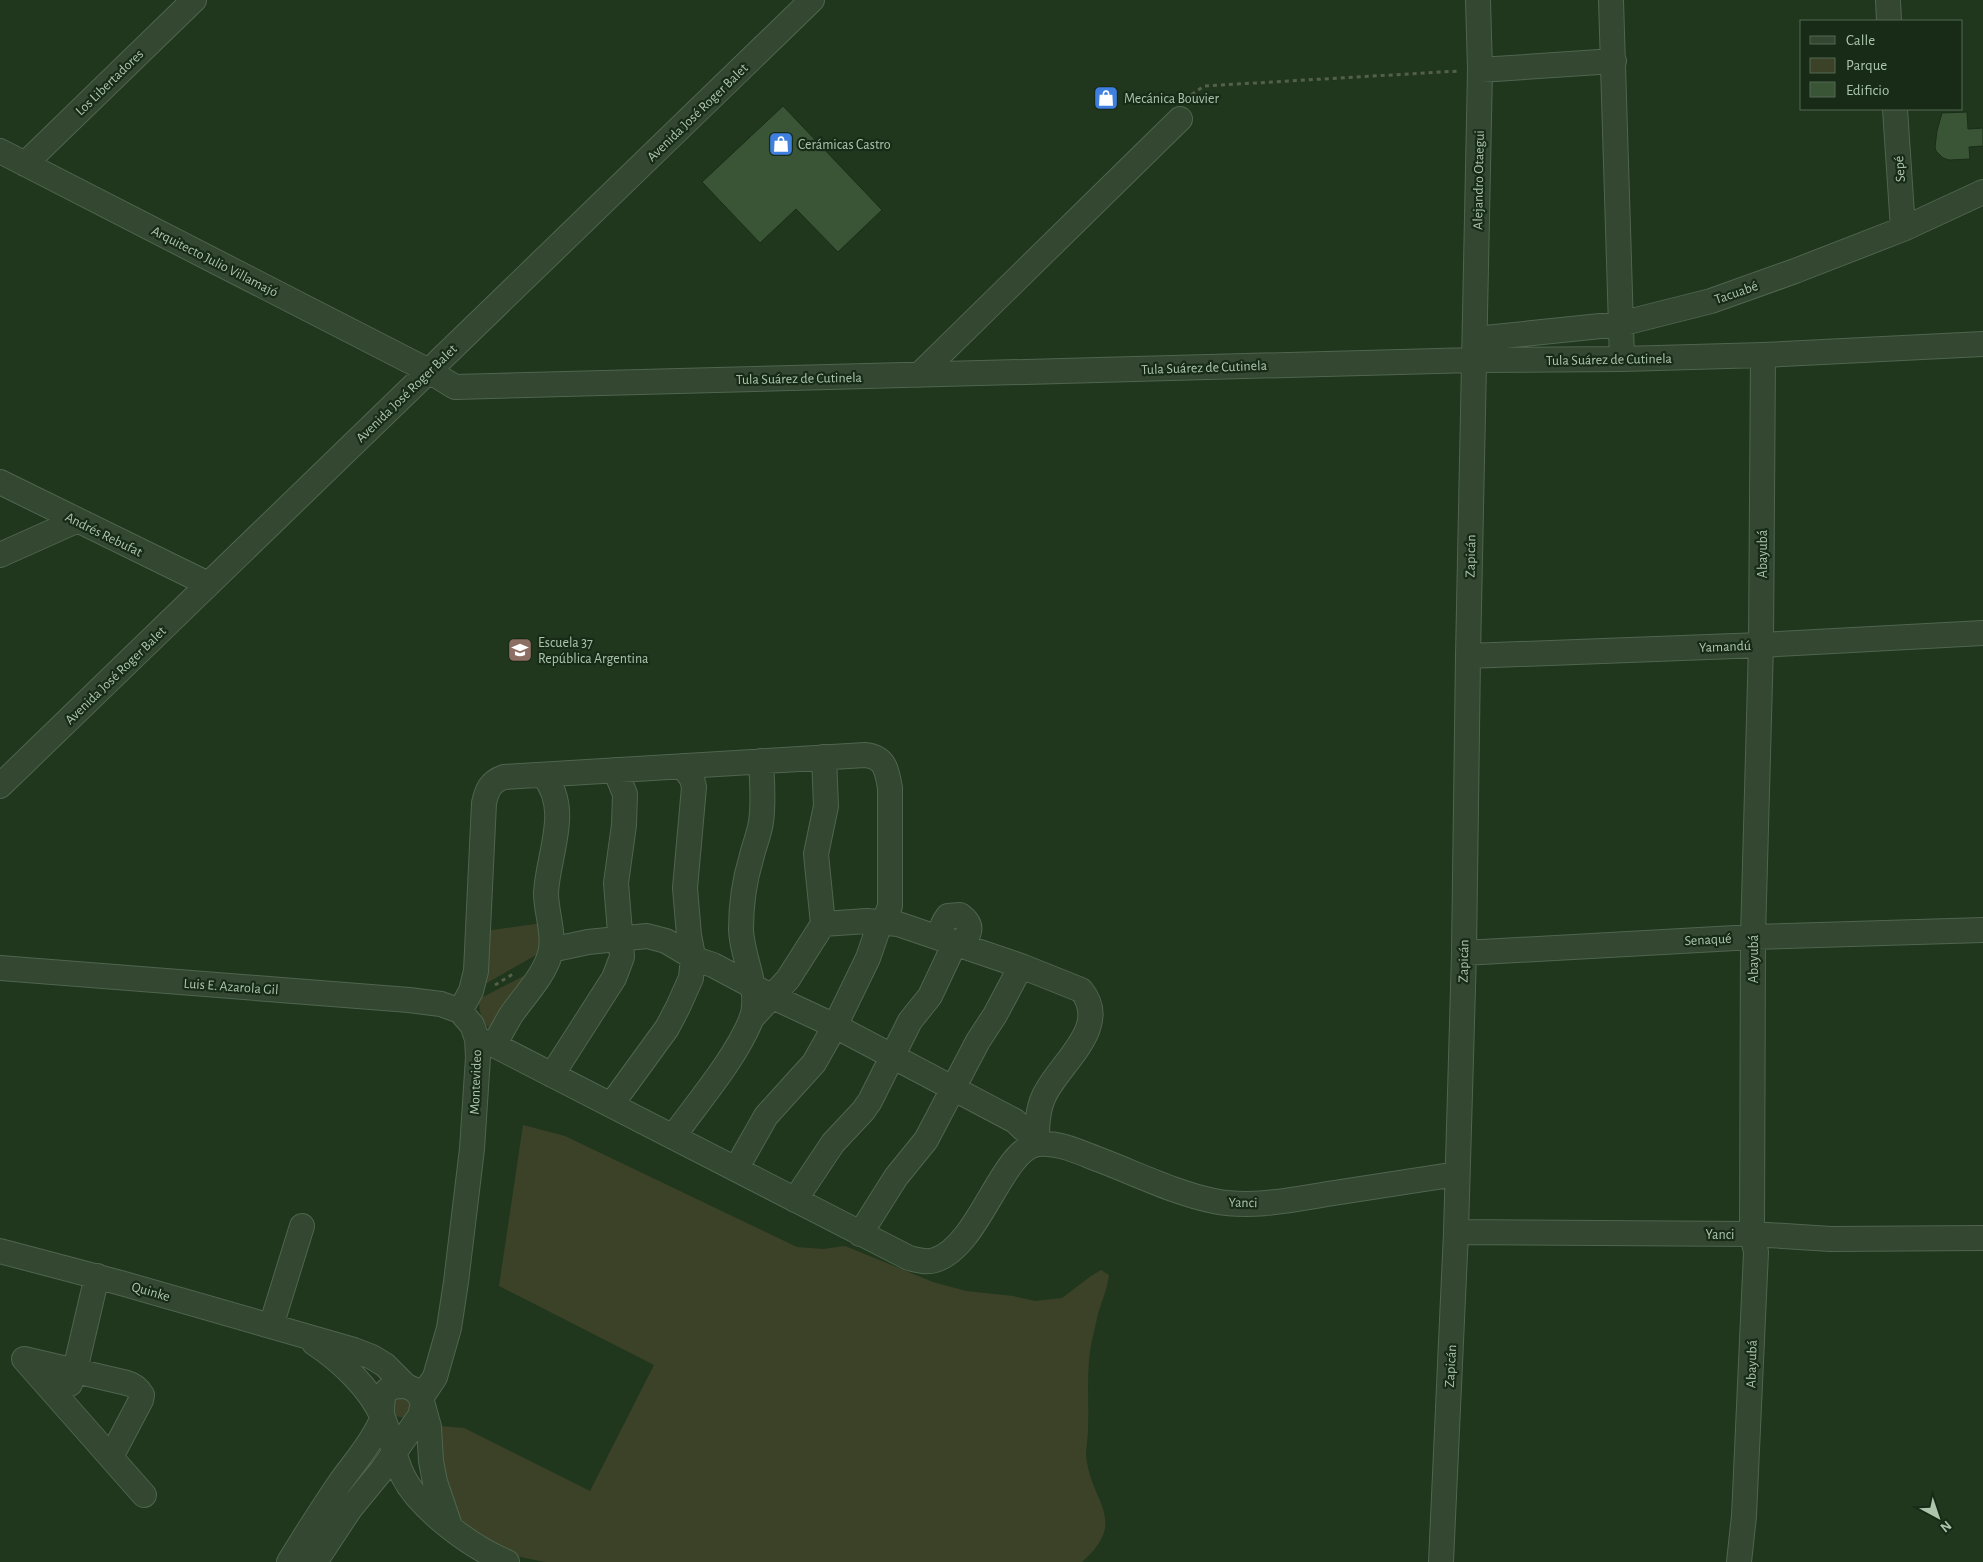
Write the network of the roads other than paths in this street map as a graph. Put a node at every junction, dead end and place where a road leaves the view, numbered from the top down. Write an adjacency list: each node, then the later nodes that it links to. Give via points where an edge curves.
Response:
1 (194, 0): 12 (street, Los Libertadores)
2 (812, 0): 20 (street, Avenida José Roger Balet)
3 (1478, 0): 8 (street, Alejandro Otaegui)
4 (1612, 0): 7 (street)
5 (1888, 0): 6 (street)
6 (1889, 20)
7 (1614, 61): 8 (street); 15 (street)
8 (1480, 70): 17 (street, Alejandro Otaegui)
9 (1895, 110): 14 (street, Sepé)
10 (1180, 119): 21 (street)
11 (0, 152): 12 (street, Arquitecto Julio Villamajó)
12 (25, 164): 20 (street, Arquitecto Julio Villamajó)
13 (1983, 192): 14 (street, Tacuabé)
14 (1903, 229): 15 (street, Tacuabé, via 1711,301)
15 (1620, 324): 17 (street, Tacuabé); 19 (street)
16 (1983, 344): 18 (street, Tula Suárez de Cutinela)
17 (1474, 349): 19 (street, Tula Suárez de Cutinela); 21 (street, Tula Suárez de Cutinela); 28 (street, Zapicán)
18 (1763, 355): 19 (street, Tula Suárez de Cutinela); 27 (street, Abayubá)
19 (1622, 359)
20 (429, 372): 21 (street, Tula Suárez de Cutinela, via 455,387); 25 (street, Avenida José Roger Balet)
21 (919, 375)
22 (0, 482): 23 (street, Andrés Rebufat)
23 (76, 520): 24 (street); 25 (street, Andrés Rebufat)
24 (0, 555)
25 (208, 584): 34 (street, Avenida José Roger Balet)
26 (1983, 633): 27 (street, Yamandú)
27 (1761, 644): 28 (street, Yamandú); 38 (street, Abayubá)
28 (1468, 656): 42 (street, Zapicán)
29 (824, 757): 30 (street); 35 (street, via 872,756 878,758 886,769 890,788 890,906); 36 (street, via 826,806 816,854)
30 (762, 761): 31 (street); 46 (street, via 761,821 746,877 741,915 744,956)
31 (683, 766): 32 (street); 43 (street, via 694,787 685,888 688,935)
32 (615, 770): 33 (street); 39 (street, via 625,794 616,877)
33 (543, 775): 47 (street, via 504,777 490,785 484,803 476,971); 49 (street, via 551,784 558,812 546,893 550,954 510,1016)
34 (0, 786)
35 (882, 922): 36 (street); 40 (street); 48 (street)
36 (823, 924): 46 (street, via 788,979)
37 (1983, 930): 38 (street, Senaqué)
38 (1753, 937): 42 (street, Senaqué); 62 (street, Abayubá)
39 (621, 938): 41 (street); 43 (street, via 657,937); 51 (street, via 622,957 614,978)
40 (950, 941): 44 (street); 50 (street, via 930,996 910,1021)
41 (560, 948)
42 (1464, 953): 57 (street, Zapicán)
43 (693, 956): 46 (street); 53 (street, via 691,978 667,1028)
44 (1021, 966): 52 (street); 55 (street, via 1081,990 1091,1007 1089,1029 1044,1096 1039,1110)
45 (0, 968): 47 (street, Luis E. Azarola Gil, via 409,1000 441,1004)
46 (762, 992): 48 (street); 54 (street, via 734,1051)
47 (460, 1011): 49 (street, Montevideo)
48 (835, 1026): 50 (street); 56 (street, via 807,1072 766,1116)
49 (485, 1042): 51 (street); 70 (street, Montevideo, via 478,1057 472,1149 456,1282 441,1360 435,1377)
50 (892, 1056): 52 (street); 58 (street, via 863,1111 833,1143)
51 (552, 1075): 53 (street)
52 (955, 1088): 55 (street, via 1015,1121); 61 (street, via 926,1140 896,1177)
53 (611, 1105): 54 (street)
54 (673, 1137): 56 (street)
55 (1037, 1144): 57 (street, Yanci, via 1067,1147 1184,1192 1214,1201 1247,1205); 61 (street, via 1018,1157 967,1234 945,1255 921,1262)
56 (736, 1169): 58 (street)
57 (1457, 1174): 60 (street, Zapicán)
58 (796, 1200): 61 (street)
59 (302, 1226): 66 (street)
60 (1456, 1232): 62 (street, Yanci); 79 (street, Zapicán)
61 (860, 1234)
62 (1752, 1234): 63 (street, Yanci, via 1831,1240); 80 (street, Abayubá, via 1756,1252)
63 (1983, 1238)
64 (0, 1251): 65 (street, Quinke)
65 (97, 1276): 66 (street, Quinke); 68 (street)
66 (271, 1326): 67 (street, Quinke)
67 (300, 1334): 70 (street, Quinke, via 372,1357 394,1373); 71 (street, Quinke, via 347,1369)
68 (75, 1370): 69 (street); 69 (street, via 24,1359); 73 (street, via 135,1386 142,1395)
69 (61, 1402): 73 (street)
70 (416, 1404): 71 (street, via 400,1427); 71 (street, via 397,1386 388,1390 383,1398); 72 (street, Montevideo); 75 (street, Quinke, via 429,1427 435,1482)
71 (382, 1417): 72 (street, Quinke); 76 (street, via 367,1446)
72 (394, 1452): 75 (street, Quinke, via 415,1493); 77 (street, Montevideo)
73 (111, 1457): 74 (street)
74 (144, 1495)
75 (450, 1526): 78 (street, Quinke, via 492,1556)
76 (288, 1562)
77 (315, 1562)
78 (507, 1562)
79 (1440, 1562)
80 (1739, 1562)

